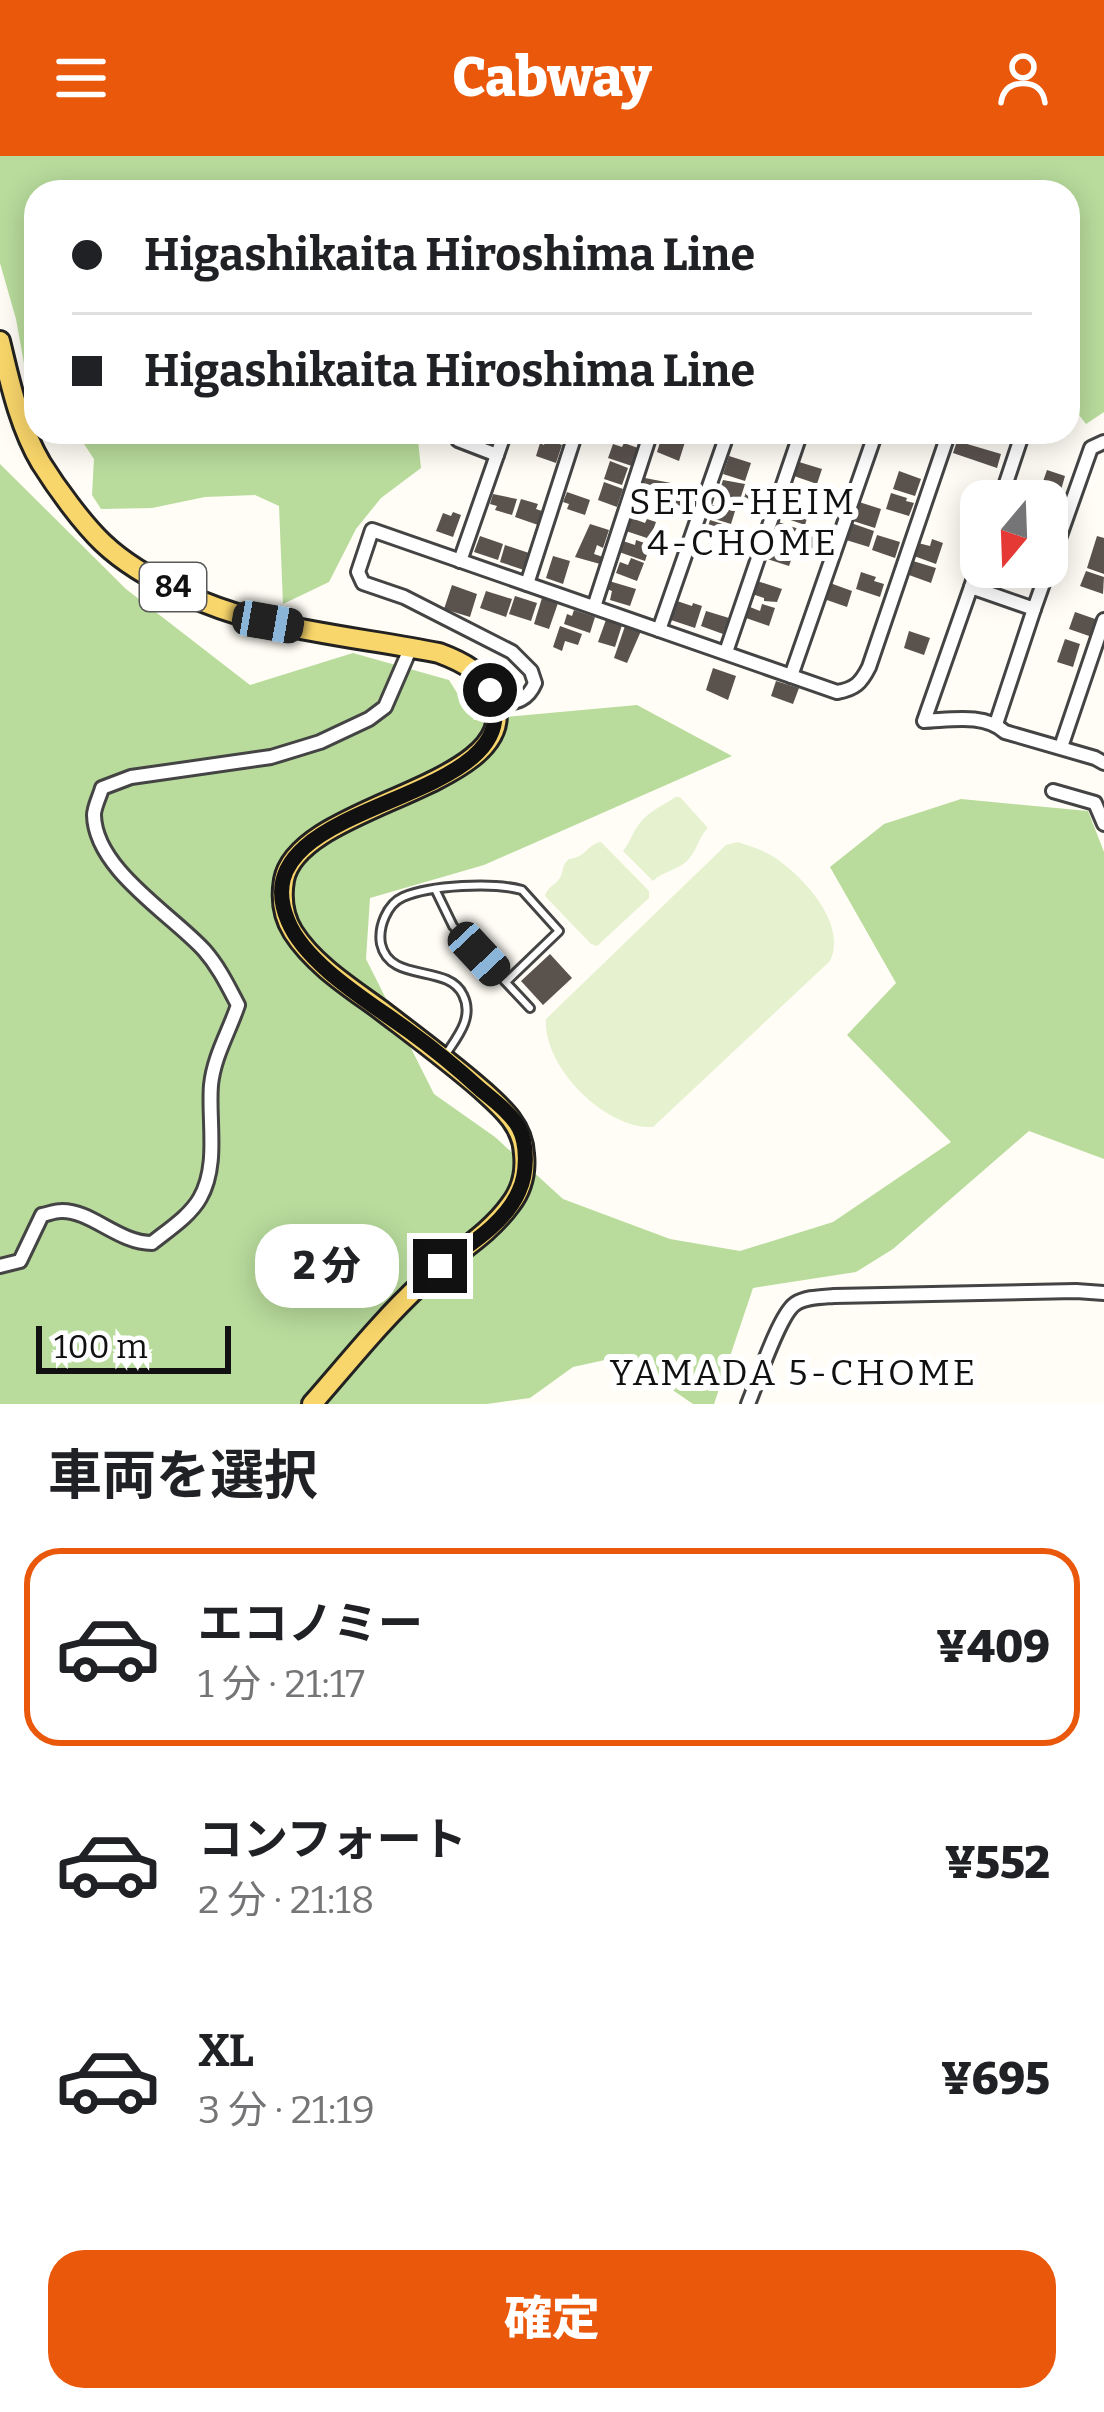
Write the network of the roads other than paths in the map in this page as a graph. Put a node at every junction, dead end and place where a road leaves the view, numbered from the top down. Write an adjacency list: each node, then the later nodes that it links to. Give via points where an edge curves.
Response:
1 (0, 341): 2 (main road, 84)
2 (24, 422)
3 (1104, 442): 21 (street, via 1091,448)
4 (33, 444): 24 (main road, 84, via 103,543 176,589 268,622)
5 (468, 444): 14 (street)
6 (501, 444): 14 (street)
7 (572, 444): 17 (street)
8 (647, 444): 20 (street)
9 (724, 444): 23 (street)
10 (797, 444): 25 (street)
11 (871, 444): 26 (street)
12 (946, 444): 26 (street, via 862,681 837,692)
13 (1019, 444): 15 (street)
14 (497, 455): 16 (street)
15 (1007, 480)
16 (460, 561): 17 (street); 27 (street, via 372,530 358,572 363,583 512,652 535,682 521,701)
17 (527, 584): 20 (street)
18 (970, 588): 28 (street, via 924,721)
19 (973, 588): 21 (street)
20 (593, 607): 23 (street)
21 (1034, 609): 28 (street)
22 (1104, 620): 29 (street)
23 (659, 630): 25 (street)
24 (411, 647): 27 (main road, 84, via 464,663); 37 (street, via 385,707 337,735 271,757 103,788 94,813 112,859 203,949 238,1004 211,1082 209,1169 201,1197 152,1243 65,1210 42,1215 20,1261)
25 (726, 652): 26 (street)
26 (791, 676)
27 (496, 705): 36 (main road, via 493,733 470,759 324,832 285,874 285,916 312,955)
28 (996, 724): 29 (street)
29 (1060, 747): 30 (street)
30 (1104, 764)
31 (1053, 791): 32 (street, via 1095,803)
32 (1104, 824)
33 (434, 889): 34 (lane, via 453,926); 34 (lane, via 522,890 558,927); 36 (lane, via 391,906 381,944 400,967 447,980 464,997 464,1026)
34 (506, 982): 35 (lane)
35 (530, 1008)
36 (444, 1057): 39 (main road, via 519,1128 521,1189 495,1222 407,1297)
37 (0, 1266)
38 (1104, 1293): 40 (street, via 799,1300)
39 (312, 1404)
40 (748, 1404)

